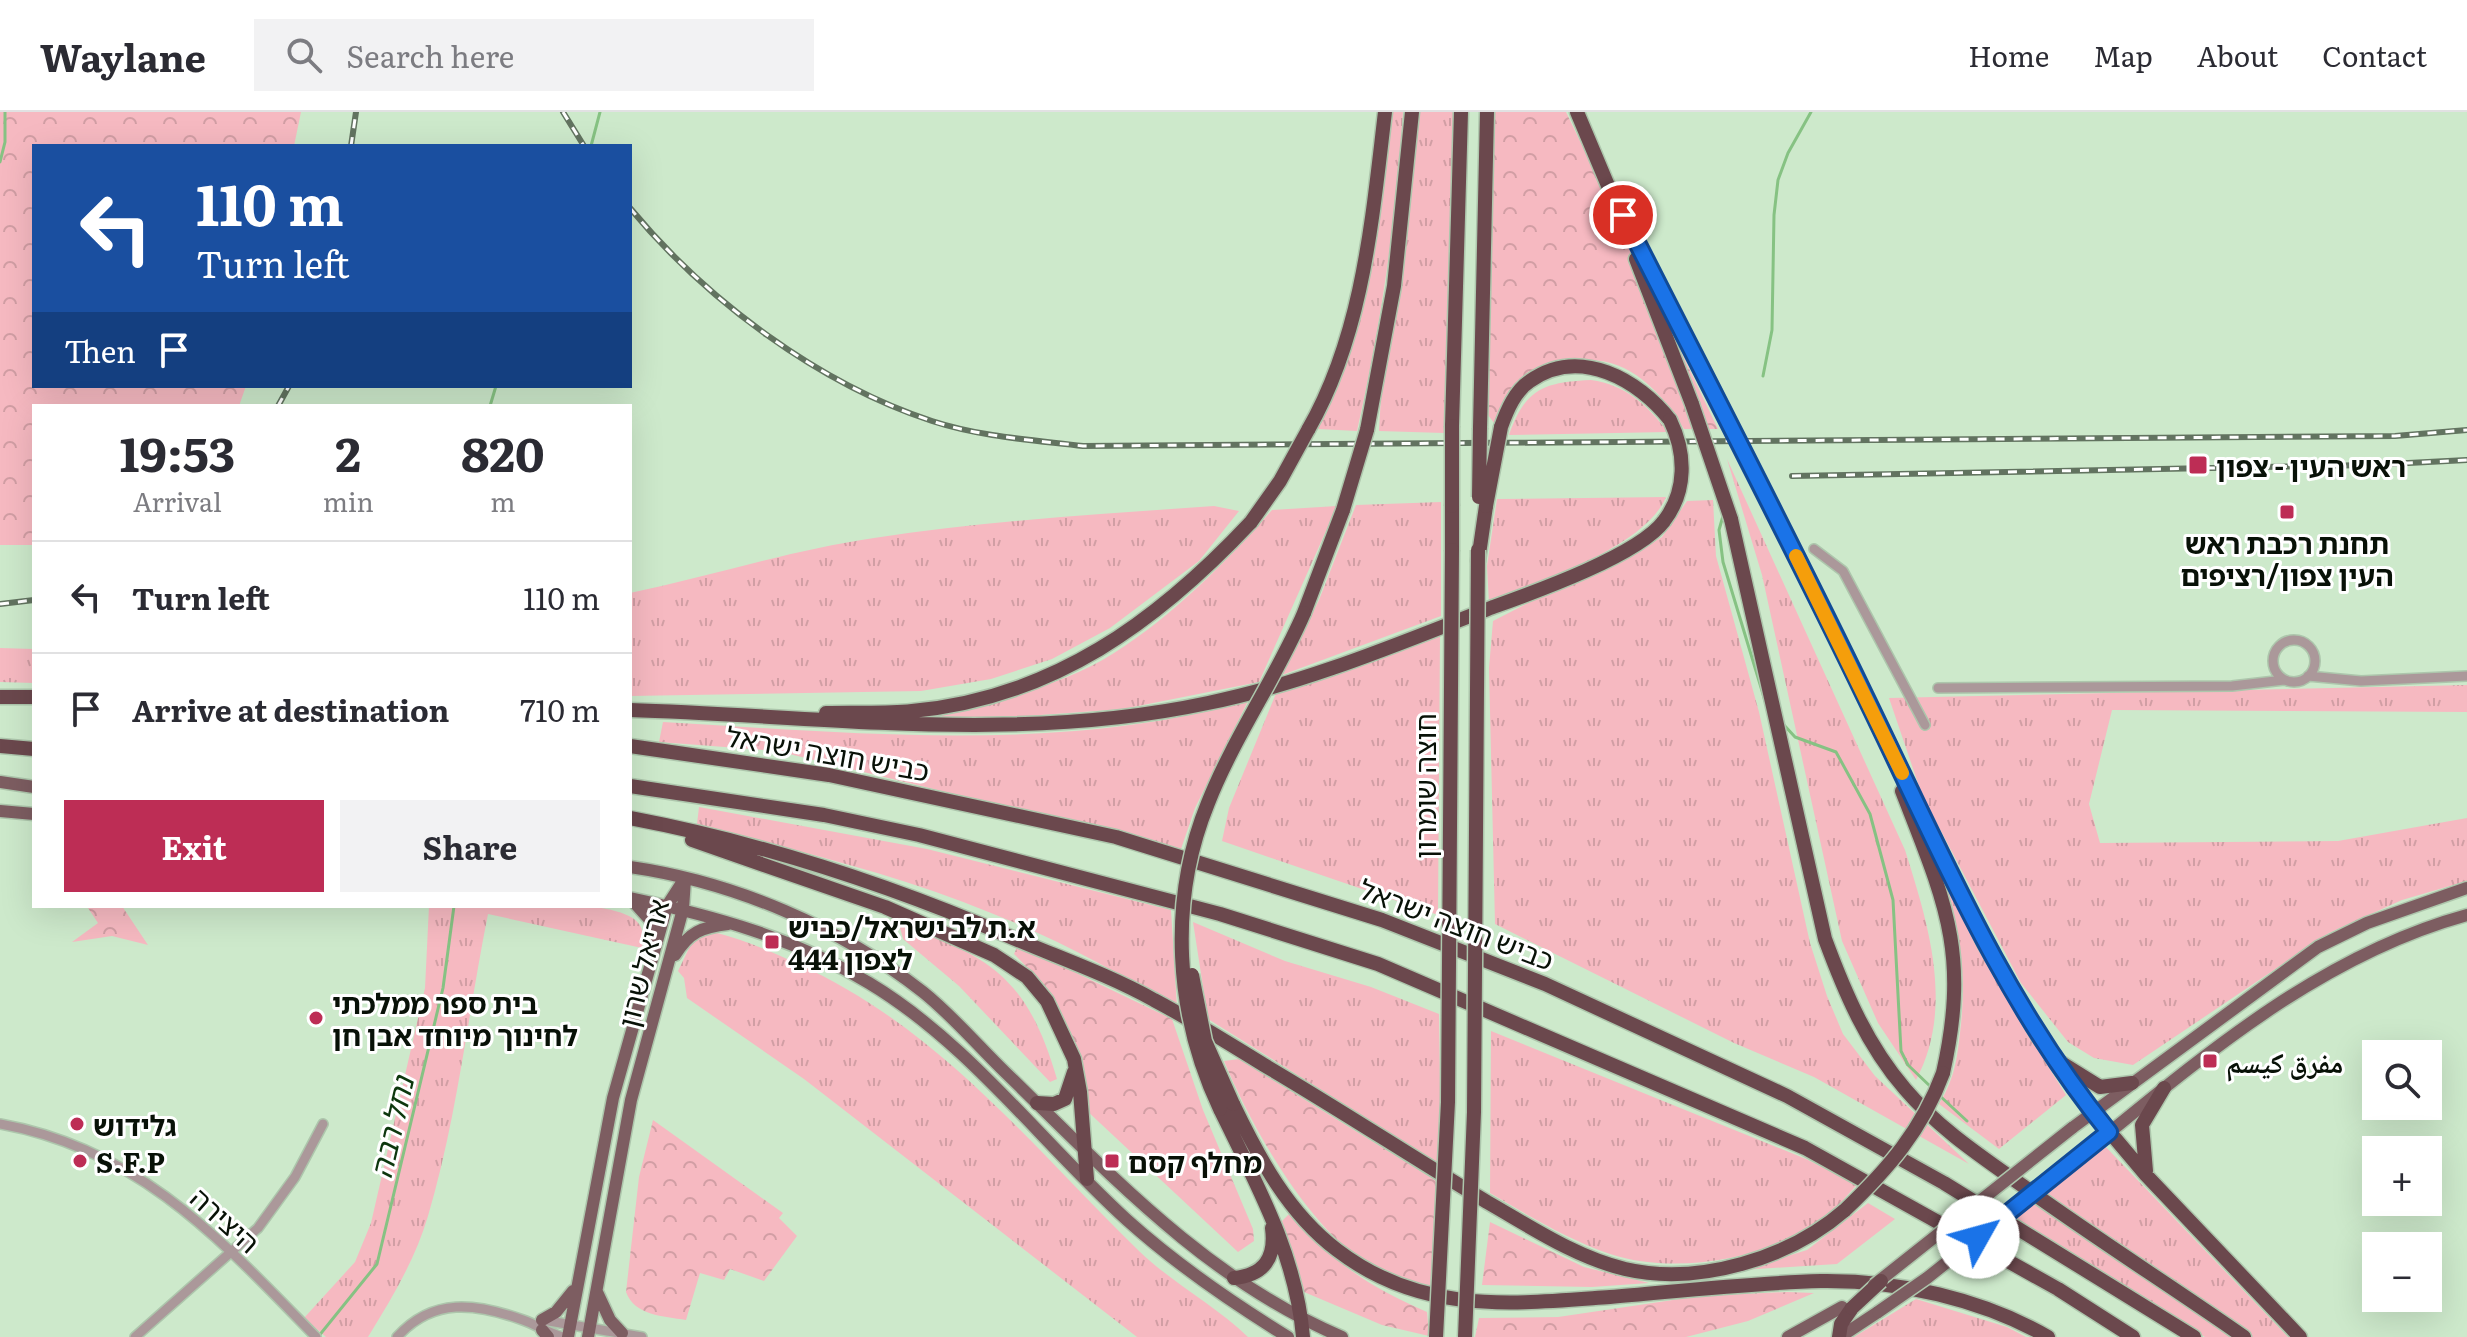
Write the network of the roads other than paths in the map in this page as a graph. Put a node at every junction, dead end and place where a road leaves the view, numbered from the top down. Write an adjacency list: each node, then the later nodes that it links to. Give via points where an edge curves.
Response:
1 (1385, 112): 20 (highway, bridge, via 1359,293 1334,374 1280,481 1251,522 1187,588 1106,648 989,695 937,707)
2 (1412, 112): 49 (highway, bridge, via 1394,286 1367,430 1304,613 1199,826 1187,875 1182,918 1188,1012 1196,1048)
3 (1461, 112): 79 (highway, חוצה שומרון, bridge, via 1452,426 1448,1102)
4 (1487, 112): 7 (highway, חוצה שומרון, bridge)
5 (1577, 112): 6 (highway)
6 (1609, 188): 30 (highway, bridge, via 1864,693); 86 (highway, bridge, via 1731,519 1830,954 1874,1049 1940,1125)
7 (1482, 506): 20 (highway, bridge, via 1501,427 1515,397 1530,381 1572,368 1624,377 1652,396 1680,440 1680,489 1664,521 1641,542 1526,595 1303,677 1206,704 994,726 859,724); 80 (highway, חוצה שומרון, bridge, via 1474,1112)
8 (1814, 549): 21 (street, via 1843,571)
9 (2272, 661): 10 (street, via 2281,643 2295,639 2311,648); 14 (street); 15 (street)
10 (2315, 662): 11 (street); 13 (street)
11 (2308, 676): 13 (street); 15 (street, via 2297,682)
12 (2467, 676): 13 (street, via 2361,681)
13 (2330, 677)
14 (2260, 680): 15 (street); 16 (street, via 2232,686)
15 (2284, 680)
16 (1938, 688)
17 (0, 697): 18 (highway)
18 (32, 697)
19 (632, 710): 20 (highway)
20 (768, 714)
21 (1925, 725)
22 (0, 745): 24 (highway)
23 (632, 746): 85 (highway, כביש חוצה ישראל, via 829,775 1116,837 1382,920 1545,984 1787,1096 1944,1183)
24 (32, 747)
25 (0, 782): 27 (main road)
26 (632, 786): 84 (highway, via 919,835 1220,914 1378,964 1805,1148 2058,1289)
27 (32, 787)
28 (0, 811): 29 (main road)
29 (32, 814)
30 (1917, 816): 31 (highway, bridge, via 1956,958 1956,996 1934,1097 1895,1160 1824,1229 1774,1254 1706,1270 1640,1271 1593,1259 1506,1213 1153,999 1080,965 927,902 810,862); 44 (highway, via 1985,945)
31 (632, 820)
32 (632, 821): 45 (highway, via 827,885 994,955 1027,977 1047,1001)
33 (632, 867): 34 (main road)
34 (685, 878): 38 (main road, אריאל שרון); 39 (main road, אריאל שרון); 48 (main road, via 781,910 882,964 951,1017)
35 (2467, 888): 46 (main road, via 2367,923 2318,947)
36 (632, 899): 38 (main road)
37 (632, 901): 42 (main road, via 643,909)
38 (667, 906): 39 (main road); 42 (main road, אריאל שרון)
39 (683, 909): 41 (main road); 43 (main road, אריאל שרון)
40 (2467, 915): 47 (main road, via 2429,925 2328,972)
41 (736, 923): 43 (main road, via 699,929 684,940); 56 (main road, via 815,954 904,1007)
42 (657, 942): 61 (main road, אריאל שרון, via 613,1098)
43 (669, 964): 62 (main road, אריאל שרון, via 625,1126)
44 (2054, 1058): 46 (highway, via 2100,1087); 50 (highway)
45 (1074, 1059): 48 (highway, via 1065,1099); 54 (highway)
46 (2132, 1083): 50 (main road)
47 (2164, 1088): 53 (main road); 55 (highway, via 2142,1125)
48 (1037, 1103): 54 (main road)
49 (1226, 1107): 57 (highway); 83 (highway, via 1304,1220 1357,1264 1422,1292 1462,1302 1508,1304 1854,1282 1963,1302)
50 (2092, 1111): 53 (highway); 60 (main road, bridge)
51 (0, 1124): 58 (street, היצירה, via 75,1146 135,1175 193,1215)
52 (323, 1124): 58 (street, via 279,1202)
53 (2109, 1132): 55 (highway); 82 (main road, bridge, via 1927,1278)
54 (1083, 1150): 56 (highway); 59 (main road, via 1142,1207)
55 (2146, 1175): 87 (highway)
56 (1087, 1179): 63 (main road, via 1133,1226)
57 (1263, 1197): 59 (highway, via 1273,1237 1269,1261 1256,1274); 65 (highway, via 1288,1259)
58 (233, 1252): 70 (street); 71 (street, היצירה)
59 (1234, 1278): 65 (main road)
60 (1881, 1281): 64 (highway, bridge)
61 (577, 1285): 66 (main road, אריאל שרון); 67 (main road)
62 (597, 1290): 68 (main road, אריאל שרון); 69 (main road)
63 (1224, 1298): 75 (main road); 76 (main road)
64 (1847, 1308): 81 (main road); 82 (highway)
65 (1302, 1320): 77 (highway); 78 (main road)
66 (570, 1323): 67 (street); 68 (street); 73 (main road, אריאל שרון)
67 (544, 1329): 72 (street, via 486,1310 441,1308 421,1314); 73 (street)
68 (589, 1332): 69 (street)
69 (622, 1333): 74 (street)
70 (135, 1337)
71 (316, 1337)
72 (397, 1337)
73 (566, 1337)
74 (642, 1337)
75 (1271, 1337)
76 (1288, 1337)
77 (1303, 1337)
78 (1342, 1337)
79 (1436, 1337)
80 (1465, 1337)
81 (1788, 1337)
82 (1840, 1337)
83 (2048, 1337)
84 (2133, 1337)
85 (2194, 1337)
86 (2244, 1337)
87 (2300, 1337)

